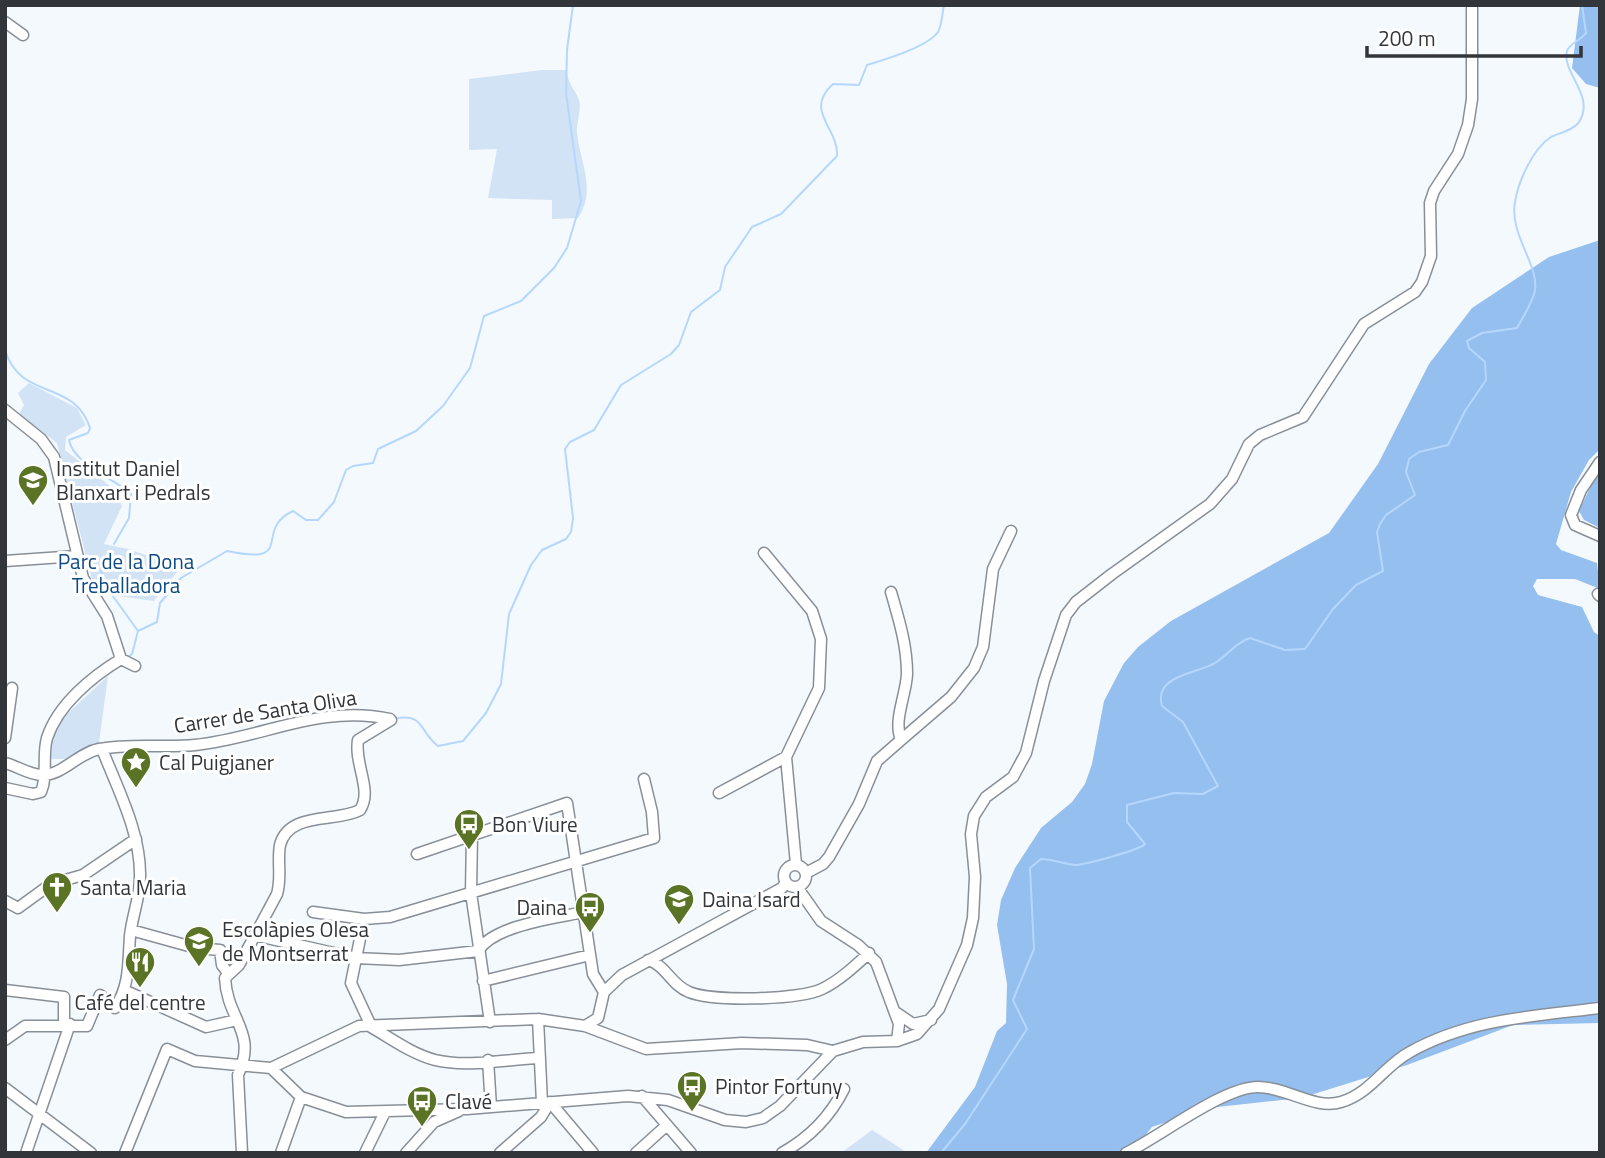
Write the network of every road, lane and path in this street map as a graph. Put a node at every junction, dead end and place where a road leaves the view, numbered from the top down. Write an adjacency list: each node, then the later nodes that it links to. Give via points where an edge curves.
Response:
1 (1472, 5): 56 (street, via 1468,125 1458,154 1430,203 1431,256 1422,282 1415,292 1364,324 1303,417 1249,444 1232,479 1210,504 1112,573 1076,601 1066,615 1027,753 1013,777 986,797 974,816 973,918 956,974)
2 (5, 22): 3 (street)
3 (23, 35)
4 (5, 410): 9 (street, via 54,457)
5 (1600, 462): 7 (street, via 1571,515 1578,527)
6 (1011, 531): 16 (street, via 993,569 983,647 974,668 951,697)
7 (1600, 536)
8 (764, 553): 18 (street, via 811,611 821,639 819,688)
9 (77, 555): 10 (street); 12 (street, via 86,586 107,616)
10 (5, 561)
11 (891, 592): 16 (street, via 906,657 905,695 896,728)
12 (121, 659): 13 (street); 20 (street, via 89,681 53,727 47,739)
13 (135, 666)
14 (12, 688): 15 (street)
15 (5, 738)
16 (901, 740): 29 (street, via 877,761 829,856)
17 (102, 749): 20 (street, Carrer de Santa Oliva); 25 (street); 38 (street, Carrer de Santa Oliva, via 226,740 353,713 391,720 358,740 356,762 365,793 360,810 296,824 288,832 281,845 278,894)
18 (786, 757): 23 (street); 28 (street)
19 (5, 764): 20 (street)
20 (44, 775): 22 (street, Carrer de Santa Oliva, via 43,789 37,793)
21 (644, 779): 27 (street, via 654,838)
22 (5, 788)
23 (719, 793)
24 (472, 834): 26 (street); 27 (street, via 567,803); 32 (street)
25 (136, 839): 33 (street, via 83,875 51,884 18,908); 37 (street, via 139,896)
26 (416, 854)
27 (576, 861): 32 (street); 35 (street)
28 (796, 864): 29 (street); 30 (street, via 784,872)
29 (806, 873): 31 (street, via 804,884)
30 (786, 883): 31 (street); 39 (street)
31 (797, 887): 41 (street, via 830,929)
32 (471, 893): 36 (street, via 390,917); 40 (street)
33 (5, 901)
34 (313, 912): 36 (street)
35 (584, 912): 40 (street, via 522,925 483,943); 42 (street)
36 (364, 919): 43 (street)
37 (131, 930): 45 (street, via 220,950); 49 (street)
38 (254, 935): 43 (street); 45 (street, via 239,965)
39 (671, 948): 44 (street); 46 (street)
40 (478, 951): 43 (street, via 399,960); 47 (street)
41 (869, 953): 46 (street, via 819,990 761,998 695,994 676,985); 52 (street)
42 (590, 955): 47 (street); 50 (street, via 594,980)
43 (356, 958): 60 (street, via 352,985)
44 (648, 960): 46 (street); 50 (street)
45 (228, 973): 55 (street, via 225,995)
46 (666, 973)
47 (483, 981): 57 (street)
48 (5, 990): 58 (street, via 64,997)
49 (126, 992): 55 (street, via 206,1027); 58 (street, via 115,1008 100,995 87,1026)
50 (604, 992): 53 (street)
51 (1600, 1008): 98 (street, via 1538,1013 1454,1030 1404,1055 1378,1080 1338,1103 1276,1088 1235,1090)
52 (894, 1011): 56 (street, via 913,1024); 64 (street, via 900,1031)
53 (598, 1018): 61 (street); 62 (street)
54 (538, 1019): 57 (street); 61 (street); 67 (street)
55 (237, 1020): 69 (street, via 246,1037)
56 (932, 1020): 64 (street, via 917,1034)
57 (490, 1022): 59 (street)
58 (67, 1024): 63 (street, via 25,1026); 81 (street)
59 (407, 1025): 60 (street); 65 (street, via 398,1032)
60 (371, 1026): 65 (street); 70 (street, via 359,1026)
61 (585, 1026): 62 (street)
62 (606, 1035): 66 (street, via 646,1049 742,1043 807,1045)
63 (5, 1040)
64 (897, 1041): 66 (street, via 863,1042)
65 (398, 1043): 68 (street, via 433,1059 455,1063)
66 (833, 1051): 75 (street, via 780,1106 754,1121 725,1120)
67 (540, 1058): 68 (street); 76 (street)
68 (488, 1060): 77 (street)
69 (243, 1066): 70 (street); 87 (street, via 238,1075); 91 (street, via 195,1061 167,1049)
70 (271, 1068): 73 (street)
71 (5, 1087): 81 (street)
72 (844, 1090): 97 (street, via 830,1113)
73 (301, 1097): 80 (street, via 346,1112); 92 (street)
74 (642, 1097): 75 (street); 76 (street); 84 (street)
75 (668, 1100): 84 (street, via 661,1107)
76 (546, 1103): 77 (street); 85 (street, via 547,1111); 95 (street)
77 (491, 1107): 79 (street)
78 (423, 1109): 79 (street); 80 (street); 82 (street)
79 (467, 1109): 82 (street)
80 (385, 1112): 93 (street)
81 (39, 1113): 89 (street); 90 (street)
82 (433, 1122): 86 (street)
83 (511, 1127): 85 (street)
84 (668, 1127): 88 (street); 96 (street)
85 (519, 1136): 94 (street)
86 (411, 1150)
87 (243, 1152)
88 (692, 1152)
89 (26, 1153)
90 (91, 1153)
91 (125, 1153)
92 (281, 1153)
93 (365, 1153)
94 (500, 1153)
95 (593, 1153)
96 (636, 1153)
97 (782, 1153)
98 (1126, 1153)

